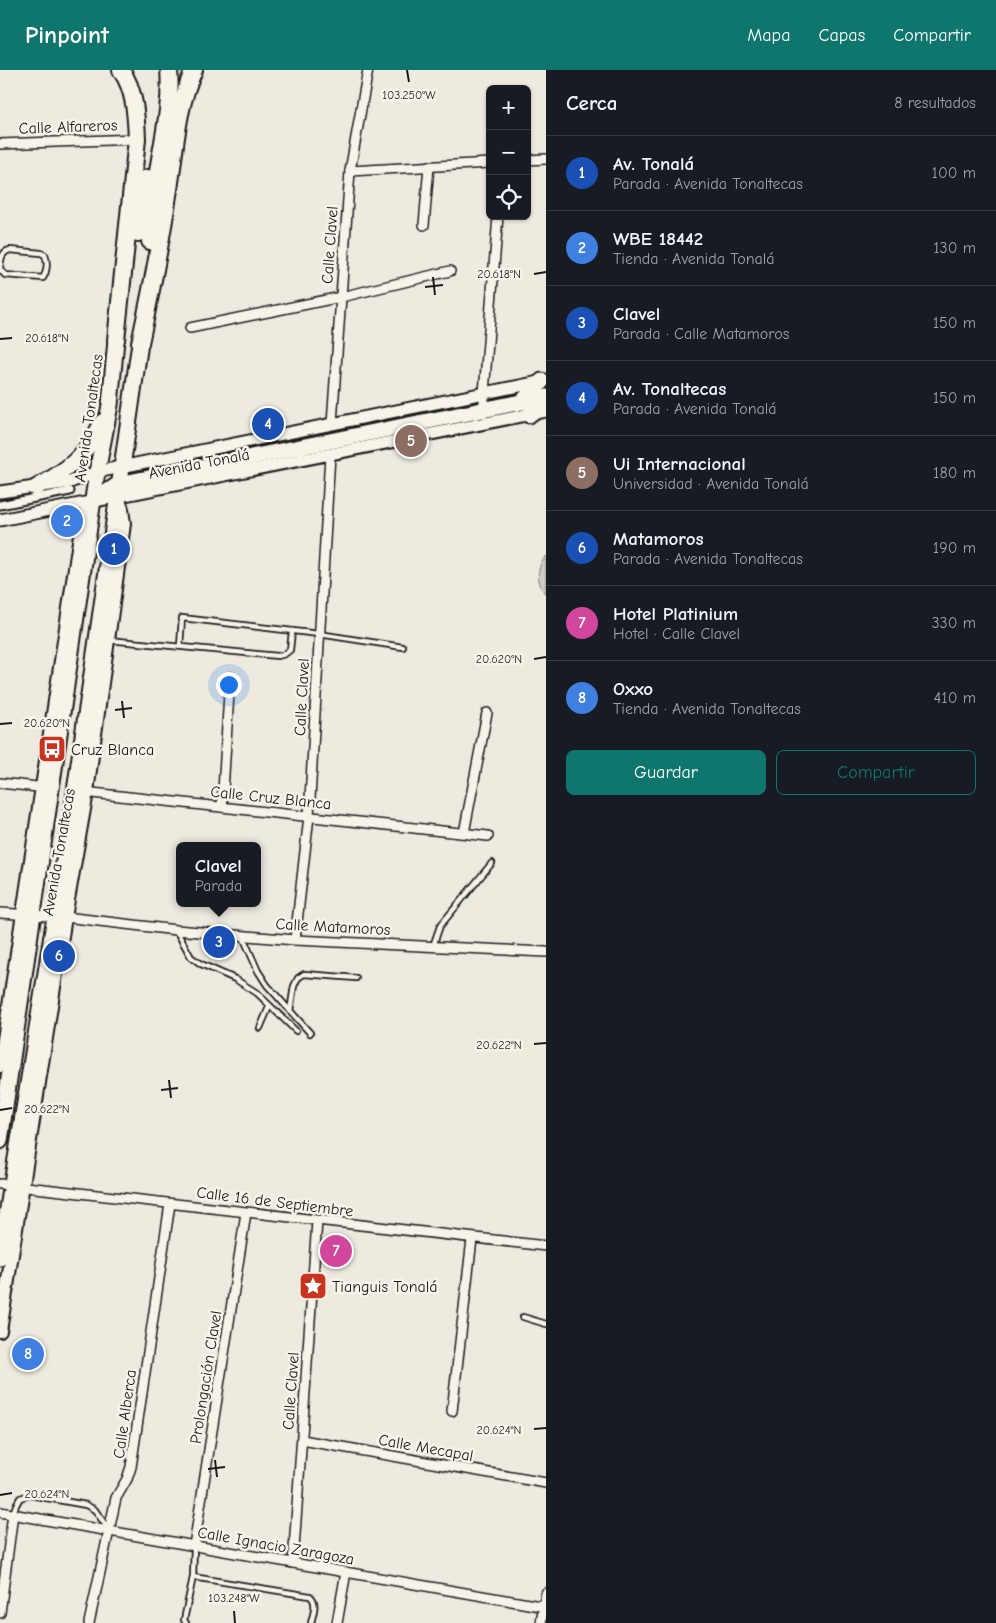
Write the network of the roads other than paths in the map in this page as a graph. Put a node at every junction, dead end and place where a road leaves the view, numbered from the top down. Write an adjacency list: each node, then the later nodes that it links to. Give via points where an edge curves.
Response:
1 (121, 70): 6 (highway, via 136,110)
2 (161, 70): 20 (highway, via 155,131)
3 (169, 70): 21 (highway)
4 (194, 70): 21 (highway, via 181,115 158,258)
5 (368, 70): 12 (street, Calle Clavel)
6 (137, 139): 7 (street, Calle Alfareros); 20 (highway)
7 (0, 144)
8 (546, 159): 9 (street)
9 (531, 160)
10 (486, 163): 11 (street)
11 (429, 166): 12 (street); 14 (street)
12 (350, 171): 18 (street, Calle Clavel)
13 (498, 220): 23 (street)
14 (424, 225)
15 (0, 261): 16 (lane); 16 (lane, via 2,254 10,250 41,253 47,260 43,278 5,274)
16 (0, 269)
17 (450, 271): 18 (street)
18 (341, 296): 19 (street); 29 (street, Calle Clavel)
19 (190, 328)
20 (116, 340): 25 (main road, Avenida Tonaltecas)
21 (140, 343): 31 (main road, Avenida Tonaltecas)
22 (544, 381): 23 (street, Avenida Tonalá); 26 (main road)
23 (484, 393): 28 (street); 29 (street, Avenida Tonalá)
24 (546, 397): 26 (main road, Avenida Tonalá)
25 (110, 405): 32 (main road, Avenida Tonaltecas); 33 (main road, via 97,434 81,456 64,471)
26 (525, 408): 27 (street, Avenida Tonalá); 28 (main road, Avenida Tonalá)
27 (546, 411)
28 (484, 416): 30 (street, Avenida Tonalá); 34 (main road, Avenida Tonalá)
29 (332, 423): 31 (street, Avenida Tonalá)
30 (330, 455): 34 (street, Avenida Tonalá); 41 (street, Calle Clavel)
31 (122, 466): 32 (street, Avenida Tonalá); 34 (main road, Avenida Tonaltecas)
32 (97, 472): 33 (street, Avenida Tonalá, via 70,482); 34 (main road); 37 (main road, Avenida Tonaltecas)
33 (35, 488): 36 (street, Avenida Tonalá)
34 (119, 490): 37 (main road, Avenida Tonalá); 42 (main road, Avenida Tonaltecas, via 124,524); 49 (main road, Avenida Tonaltecas)
35 (70, 491): 38 (street)
36 (0, 492)
37 (93, 501): 39 (street, Avenida Tonalá); 48 (main road, Avenida Tonaltecas)
38 (0, 505)
39 (0, 520)
40 (292, 631): 41 (lane); 43 (lane, via 290,650 278,656); 43 (lane, via 182,618)
41 (319, 634): 44 (lane); 51 (street, Calle Clavel)
42 (108, 640): 43 (lane); 49 (main road, Avenida Tonaltecas)
43 (180, 646)
44 (403, 648)
45 (230, 678): 50 (street)
46 (487, 713): 52 (street)
47 (0, 783): 48 (street)
48 (47, 788): 56 (main road, Avenida Tonaltecas)
49 (81, 791): 50 (street, Calle Cruz Blanca); 57 (main road, Avenida Tonaltecas)
50 (222, 807): 51 (street, Calle Cruz Blanca)
51 (309, 816): 52 (street, Calle Cruz Blanca); 60 (street, Calle Clavel)
52 (464, 833): 53 (street, Calle Cruz Blanca)
53 (488, 836)
54 (492, 863): 61 (lane, via 447,915)
55 (0, 913): 56 (street, Calle Matamoros)
56 (28, 915): 57 (street, Calle Matamoros); 69 (main road, Avenida Tonaltecas); 70 (main road, Avenida Tonaltecas)
57 (60, 917): 58 (street, Calle Matamoros); 71 (main road, Avenida Tonaltecas)
58 (176, 930): 59 (street, Calle Matamoros); 64 (lane, via 191,957 257,993)
59 (243, 936): 60 (street, Calle Matamoros); 65 (lane, via 258,971)
60 (295, 940): 61 (street, Calle Matamoros)
61 (433, 946): 62 (street, Calle Matamoros)
62 (546, 952)
63 (356, 978): 65 (lane, via 304,974 294,986)
64 (269, 1007): 66 (lane); 67 (lane)
65 (290, 1011): 68 (lane)
66 (260, 1028)
67 (296, 1031)
68 (310, 1033)
69 (0, 1061)
70 (0, 1142)
71 (11, 1185): 72 (street, Calle 16 de Septiembre); 77 (main road, Avenida Tonaltecas); 80 (main road, Avenida Tonaltecas)
72 (170, 1204): 73 (street, Calle 16 de Septiembre); 86 (street, Calle Alberca, via 131,1467 116,1498)
73 (246, 1213): 74 (street, Calle 16 de Septiembre); 87 (street, Prolongación Clavel)
74 (317, 1221): 75 (street, Calle 16 de Septiembre); 82 (street, Calle Clavel)
75 (472, 1238): 76 (street, Calle 16 de Septiembre); 81 (street)
76 (546, 1246)
77 (0, 1258)
78 (523, 1317): 79 (lane)
79 (546, 1324)
80 (0, 1331)
81 (452, 1411)
82 (302, 1440): 83 (street, Calle Mecapal); 88 (street, Calle Clavel)
83 (546, 1483)
84 (0, 1512): 85 (street, Calle Ignacio Zaragoza)
85 (14, 1514): 86 (street, Calle Ignacio Zaragoza); 86 (lane, via 20,1498 30,1495 86,1505 102,1517); 93 (street)
86 (109, 1531): 87 (street, Calle Ignacio Zaragoza); 94 (street, Calle Alberca)
87 (194, 1546): 88 (street, Calle Ignacio Zaragoza); 90 (lane)
88 (293, 1563): 89 (street, Calle Ignacio Zaragoza)
89 (346, 1572): 92 (street, Calle Ignacio Zaragoza); 97 (street)
90 (193, 1577): 95 (lane); 96 (lane, via 310,1596 315,1603)
91 (546, 1593): 92 (street)
92 (545, 1607): 98 (street)
93 (0, 1613)
94 (89, 1623)
95 (186, 1623)
96 (311, 1623)
97 (337, 1623)
98 (541, 1623)

